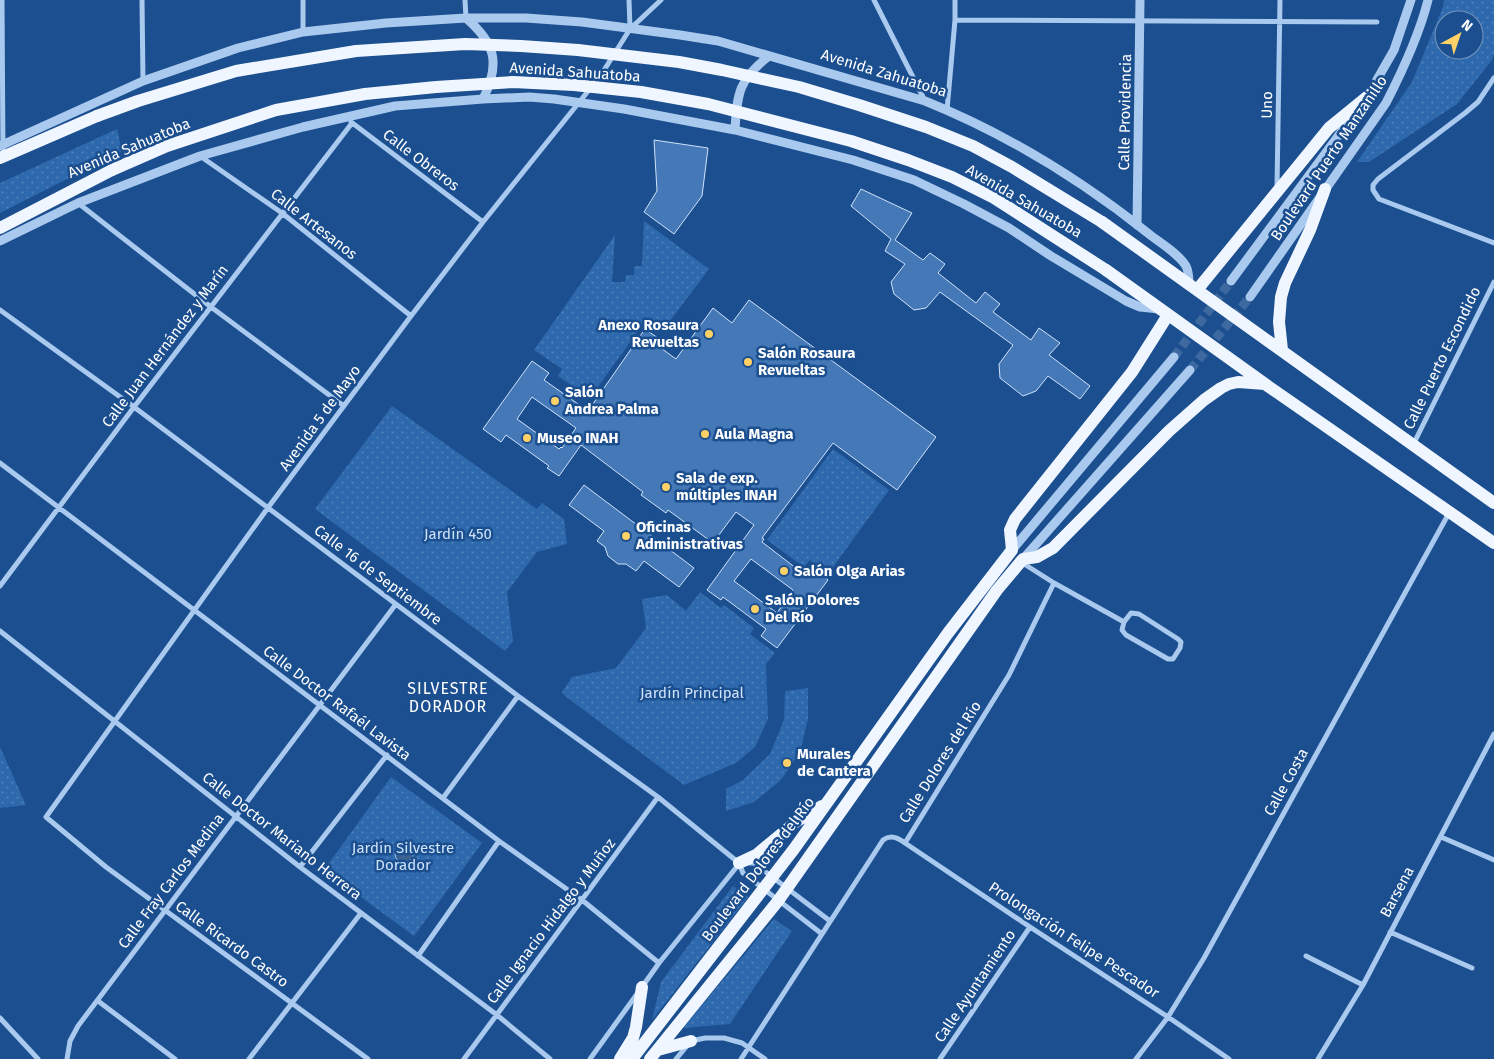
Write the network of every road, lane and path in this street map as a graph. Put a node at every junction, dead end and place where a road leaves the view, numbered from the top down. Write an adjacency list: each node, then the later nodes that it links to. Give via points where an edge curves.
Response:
1 (2, 0): 30 (street)
2 (142, 0): 22 (street)
3 (303, 0): 19 (street)
4 (465, 0): 13 (street)
5 (629, 0): 18 (street)
6 (661, 0): 18 (street, Avenida 5 de Mayo)
7 (874, 0): 25 (street)
8 (955, 0): 14 (street)
9 (1140, 0): 15 (street, Calle Providencia)
10 (1280, 0): 16 (street, Uno)
11 (1411, 0): 23 (street, Boulevard Puerto Manzanillo, via 1394,50)
12 (1428, 0): 32 (street, Boulevard Puerto Manzanillo, via 1400,77)
13 (466, 18): 18 (street, via 526,18); 19 (street); 24 (street, via 491,48 493,74)
14 (955, 20): 15 (street); 27 (street)
15 (1140, 21): 16 (street); 37 (street, Calle Providencia)
16 (1280, 21): 17 (street); 33 (street, Uno)
17 (1377, 22)
18 (630, 29): 20 (street, Avenida Zahuatoba, via 718,41); 26 (street, Avenida 5 de Mayo, via 601,75)
19 (303, 32): 22 (street, via 238,48)
20 (769, 56): 25 (street, Avenida Zahuatoba); 29 (street, via 744,81 737,102)
21 (1494, 78): 40 (street, via 1478,102 1373,185 1380,199)
22 (143, 82): 30 (street)
23 (1367, 97): 33 (main road, via 1329,128); 41 (street, Boulevard Puerto Manzanillo)
24 (483, 99): 26 (street, Avenida Sahuatoba, via 529,97); 28 (street, Avenida Sahuatoba, via 395,106)
25 (925, 101): 27 (street, Avenida Zahuatoba)
26 (579, 102): 29 (street); 36 (street, Avenida 5 de Mayo)
27 (947, 110): 37 (street, Avenida Zahuatoba, via 1026,149 1073,178)
28 (348, 120): 31 (street, Avenida Sahuatoba, via 303,127); 35 (street, Calle Juan Hernández y Marín); 36 (street, Calle Obreros)
29 (735, 130): 47 (street, via 853,160 914,180 1009,228 1126,301)
30 (1, 151): 43 (main road, Avenida Sahuatoba, bridge, via 138,101 236,71 356,51 465,44 578,50 679,62 799,87 926,127 973,146 1012,167 1102,222)
31 (200, 156): 34 (street, Avenida Sahuatoba); 35 (street, Calle Artesanos)
32 (1325, 189): 44 (street, Boulevard Puerto Manzanillo); 49 (main road, via 1281,296)
33 (1277, 190): 43 (main road)
34 (78, 203): 39 (street, Avenida Sahuatoba); 45 (street)
35 (282, 213): 45 (street, Calle Juan Hernández y Marín); 48 (street, Calle Artesanos)
36 (483, 222): 48 (street, Avenida 5 de Mayo)
37 (1137, 225): 43 (street, Avenida Zahuatoba, via 1181,260)
38 (0, 228): 47 (main road, Avenida Sahuatoba, bridge, via 112,170 167,146 276,110 365,94 436,87 513,82 574,85 708,104 851,141 908,160 994,198 1106,270)
39 (0, 241)
40 (1494, 243)
41 (1231, 281)
42 (1494, 282): 55 (street, Calle Puerto Escondido)
43 (1193, 288): 49 (main road, Avenida Sahuatoba)
44 (1250, 296)
45 (211, 307): 53 (street); 54 (street, Calle Juan Hernández y Marín)
46 (0, 310): 54 (street, Calle 16 de Septiembre)
47 (1164, 312): 52 (main road, Avenida Sahuatoba); 62 (main road, via 1132,372 1016,519 1010,530)
48 (410, 316): 53 (street, Avenida 5 de Mayo)
49 (1282, 350): 55 (main road, Avenida Sahuatoba)
50 (1174, 357): 62 (street)
51 (1190, 370): 63 (street)
52 (1265, 384): 60 (main road, Avenida Sahuatoba); 63 (main road, via 1238,382 1221,388 1169,431 1053,548 1037,557)
53 (344, 406): 59 (street, Avenida 5 de Mayo)
54 (134, 407): 58 (street, Calle Juan Hernández y Marín); 59 (street, Calle 16 de Septiembre)
55 (1413, 445): 57 (main road, Avenida Sahuatoba)
56 (0, 463): 58 (street, Calle Doctor Rafaél Lavista)
57 (1494, 503)
58 (60, 508): 65 (street, Calle Juan Hernández y Marín); 67 (street, Calle Doctor Rafaél Lavista)
59 (267, 509): 66 (street, Calle 16 de Septiembre); 67 (street, Avenida 5 de Mayo)
60 (1449, 512): 61 (main road, Avenida Sahuatoba); 106 (street, Calle Costa, via 1204,958)
61 (1494, 543)
62 (1012, 550): 77 (main road, Boulevard Dolores del Río, via 948,633)
63 (1022, 560): 64 (street); 87 (main road, via 997,590)
64 (1054, 584): 68 (street); 82 (street, Calle Dolores del Río, via 1009,675)
65 (0, 586)
66 (396, 604): 70 (street, Calle 16 de Septiembre); 71 (street, Calle Fray Carlos Medina)
67 (194, 610): 71 (street, Calle Doctor Rafaél Lavista); 72 (street, Avenida 5 de Mayo)
68 (1124, 622): 68 (street, via 1129,614 1135,612 1178,639 1181,644 1175,657 1168,659 1126,635 1122,630)
69 (0, 631): 72 (street, Calle Doctor Mariano Herrera)
70 (518, 696): 75 (street); 76 (street, Calle 16 de Septiembre)
71 (319, 704): 74 (street, Calle Doctor Rafaél Lavista); 79 (street, Calle Fray Carlos Medina)
72 (115, 722): 78 (street, Avenida 5 de Mayo); 79 (street, Calle Doctor Mariano Herrera)
73 (1494, 734): 80 (street, Barsena)
74 (388, 755): 75 (street, Calle Doctor Rafaél Lavista); 85 (street)
75 (443, 798): 81 (street, Calle Doctor Rafaél Lavista)
76 (658, 798): 84 (street, Calle 16 de Septiembre); 89 (street, Calle Ignacio Hidalgo y Muñoz)
77 (826, 804): 84 (main road, via 796,821 756,856); 86 (main road, Boulevard Dolores del Río)
78 (54, 806): 91 (street, Calle Ricardo Castro, via 46,817)
79 (236, 816): 85 (street, Calle Doctor Mariano Herrera); 91 (street, Calle Fray Carlos Medina)
80 (1441, 836): 83 (street); 95 (street, Barsena)
81 (499, 841): 89 (street, Calle Doctor Rafaél Lavista); 97 (street)
82 (905, 843): 93 (street, Calle Dolores del Río, via 891,836 883,840); 94 (street, Prolongación Felipe Pescador)
83 (1494, 860)
84 (739, 863): 86 (street, Calle 16 de Septiembre, via 754,863); 88 (street, Calle 16 de Septiembre, via 743,873); 99 (street)
85 (300, 867): 92 (street, Calle Doctor Mariano Herrera)
86 (773, 877): 87 (street, Calle 16 de Septiembre); 88 (main road, Boulevard Dolores del Río)
87 (788, 888): 90 (main road); 93 (street, Calle 16 de Septiembre)
88 (764, 889): 90 (street, Calle 16 de Septiembre); 120 (main road, Boulevard Dolores del Río)
89 (582, 900): 99 (street, Calle Doctor Rafaél Lavista); 105 (street, Calle Ignacio Hidalgo y Muñoz)
90 (778, 901): 96 (street, Calle 16 de Septiembre); 110 (main road)
91 (165, 910): 103 (street, Calle Fray Carlos Medina); 104 (street, Calle Ricardo Castro)
92 (361, 913): 97 (street, Calle Doctor Mariano Herrera); 104 (street)
93 (830, 921): 96 (street, Calle Dolores del Río)
94 (1030, 928): 106 (street, Prolongación Felipe Pescador); 124 (street, Calle Ayuntamiento)
95 (1390, 932): 100 (street); 101 (street, Barsena)
96 (822, 934): 109 (street, Calle Dolores del Río)
97 (418, 956): 105 (street, Calle Doctor Mariano Herrera)
98 (1306, 956): 101 (street)
99 (659, 962): 102 (street)
100 (1472, 968)
101 (1363, 984): 127 (street, Barsena)
102 (642, 987): 118 (street); 119 (main road, via 633,1038)
103 (98, 1001): 112 (street, Calle Fray Carlos Medina, via 78,1026 70,1041); 113 (street)
104 (291, 1003): 114 (street); 115 (street, Calle Ricardo Castro)
105 (497, 1015): 116 (street, Calle Ignacio Hidalgo y Muñoz); 117 (street, Calle Doctor Mariano Herrera)
106 (1168, 1017): 125 (street, Calle Costa); 126 (street, Prolongación Felipe Pescador)
107 (0, 1018): 111 (street)
108 (691, 1041): 109 (street, via 724,1038); 110 (main road); 121 (street)
109 (749, 1048): 122 (street, Calle Dolores del Río); 123 (street)
110 (654, 1055)
111 (38, 1059)
112 (67, 1059)
113 (174, 1059)
114 (249, 1059)
115 (368, 1059)
116 (464, 1059)
117 (550, 1059)
118 (590, 1059)
119 (620, 1059)
120 (632, 1059)
121 (676, 1059)
122 (741, 1059)
123 (764, 1059)
124 (940, 1059)
125 (1136, 1059)
126 (1229, 1059)
127 (1318, 1059)

